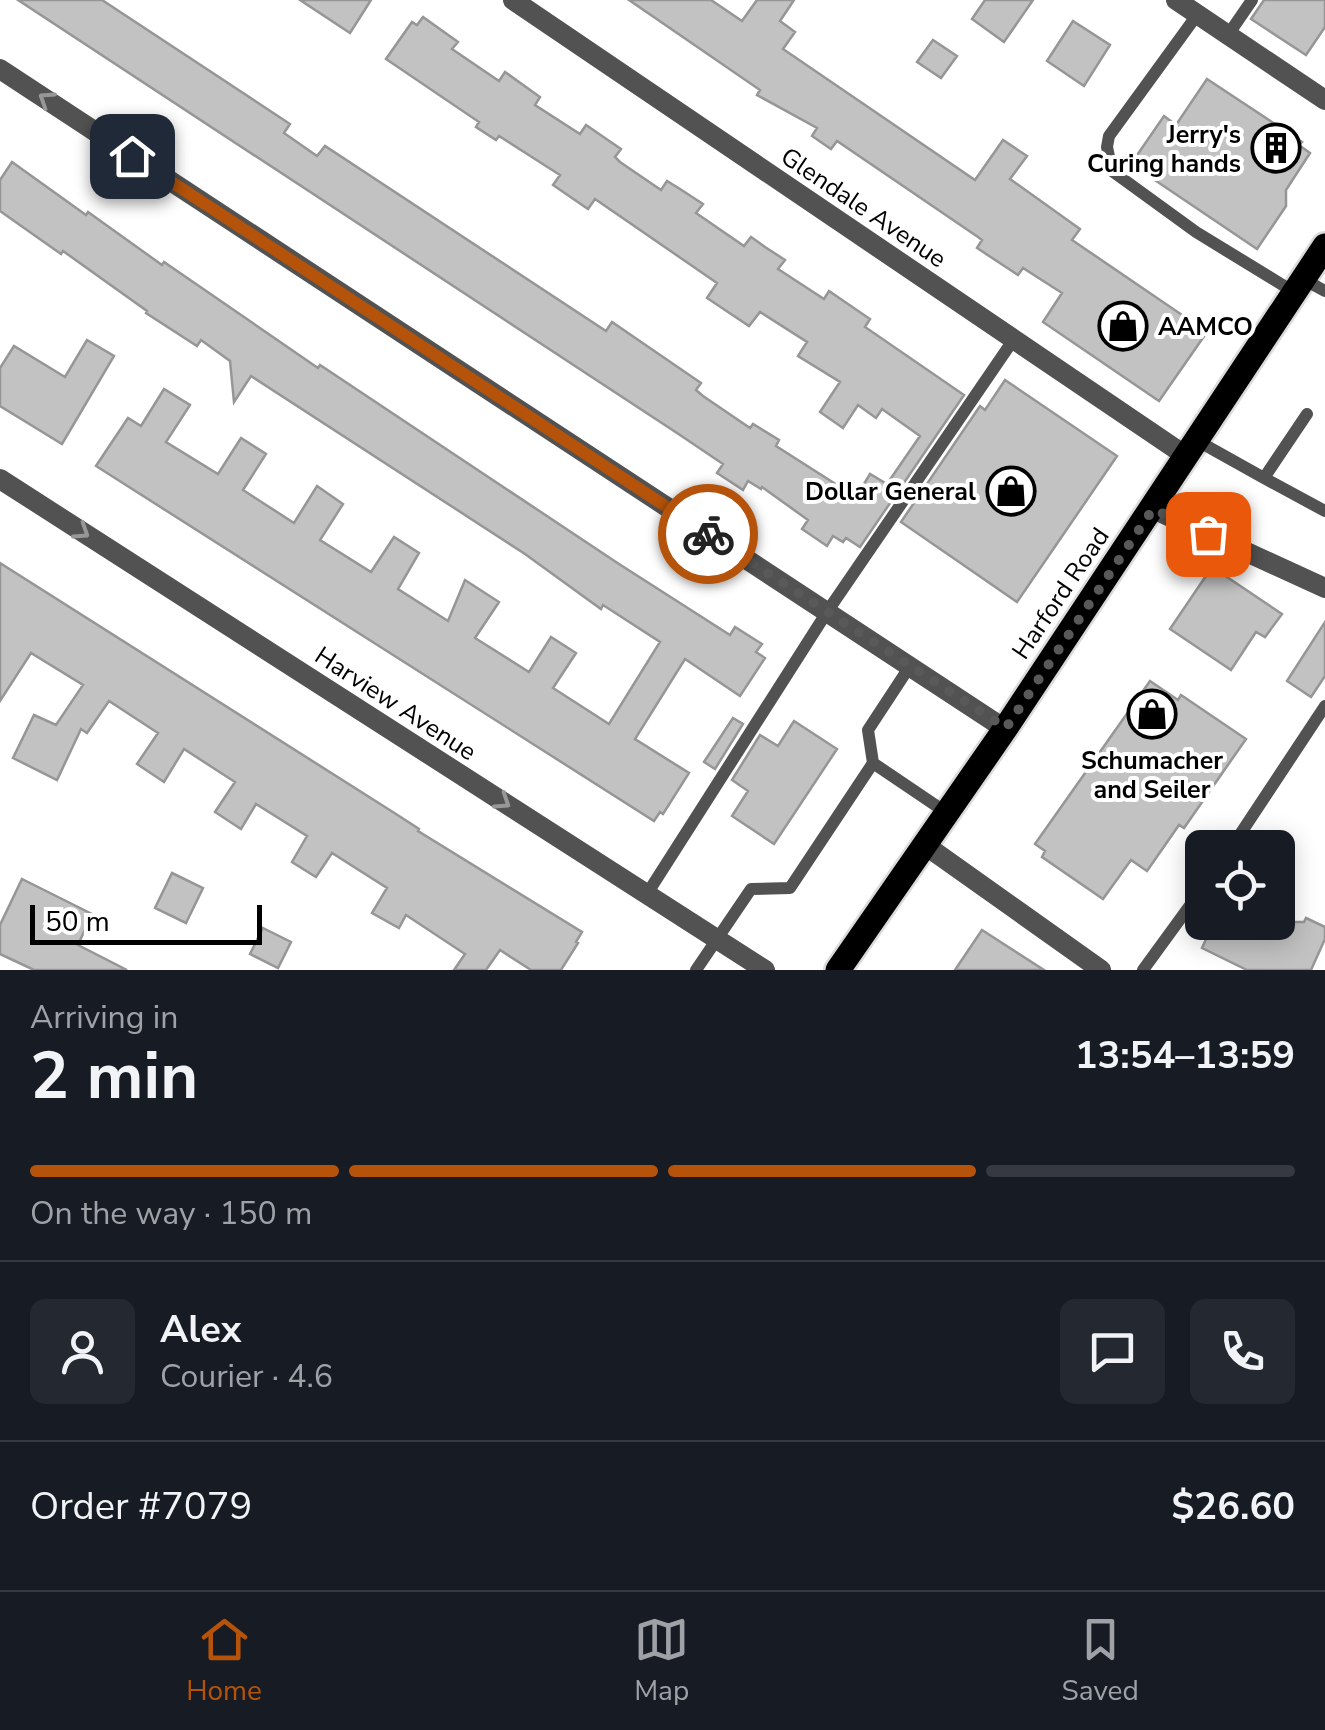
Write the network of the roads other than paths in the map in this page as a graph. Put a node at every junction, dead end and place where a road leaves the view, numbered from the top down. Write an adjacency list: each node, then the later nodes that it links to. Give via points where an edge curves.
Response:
1 (513, 0): 10 (street, Glendale Avenue)
2 (1176, 0): 4 (street)
3 (1252, 0): 5 (lane)
4 (1197, 14): 5 (street); 9 (lane, via 1109,136 1112,171 1196,232)
5 (1228, 35): 7 (street)
6 (0, 69): 18 (street, one-way to 6)
7 (1325, 100)
8 (1325, 246): 9 (main road, Harford Road)
9 (1307, 287): 12 (main road, Harford Road)
10 (1014, 339): 12 (street, Glendale Avenue); 18 (lane)
11 (1307, 414): 13 (lane)
12 (1191, 448): 13 (lane); 15 (main road, Harford Road)
13 (1264, 478): 16 (lane)
14 (0, 479): 26 (street, Harview Avenue, one-way to 26)
15 (1153, 509): 17 (street); 21 (main road, Harford Road)
16 (1325, 511)
17 (1325, 588)
18 (828, 612): 19 (street); 26 (lane)
19 (910, 666): 21 (street); 22 (lane, via 868,730)
20 (1325, 706): 24 (lane)
21 (1006, 728): 23 (main road, Harford Road)
22 (874, 763): 23 (lane); 28 (lane, via 790,888 750,889)
23 (947, 813): 25 (main road, Harford Road)
24 (1244, 830)
25 (926, 844): 31 (main road, Harford Road); 32 (street)
26 (646, 894): 28 (street, Harview Avenue)
27 (1185, 912): 33 (lane)
28 (716, 938): 29 (lane); 30 (street, Harview Avenue)
29 (696, 970)
30 (765, 970)
31 (838, 970)
32 (1101, 970)
33 (1143, 970)

